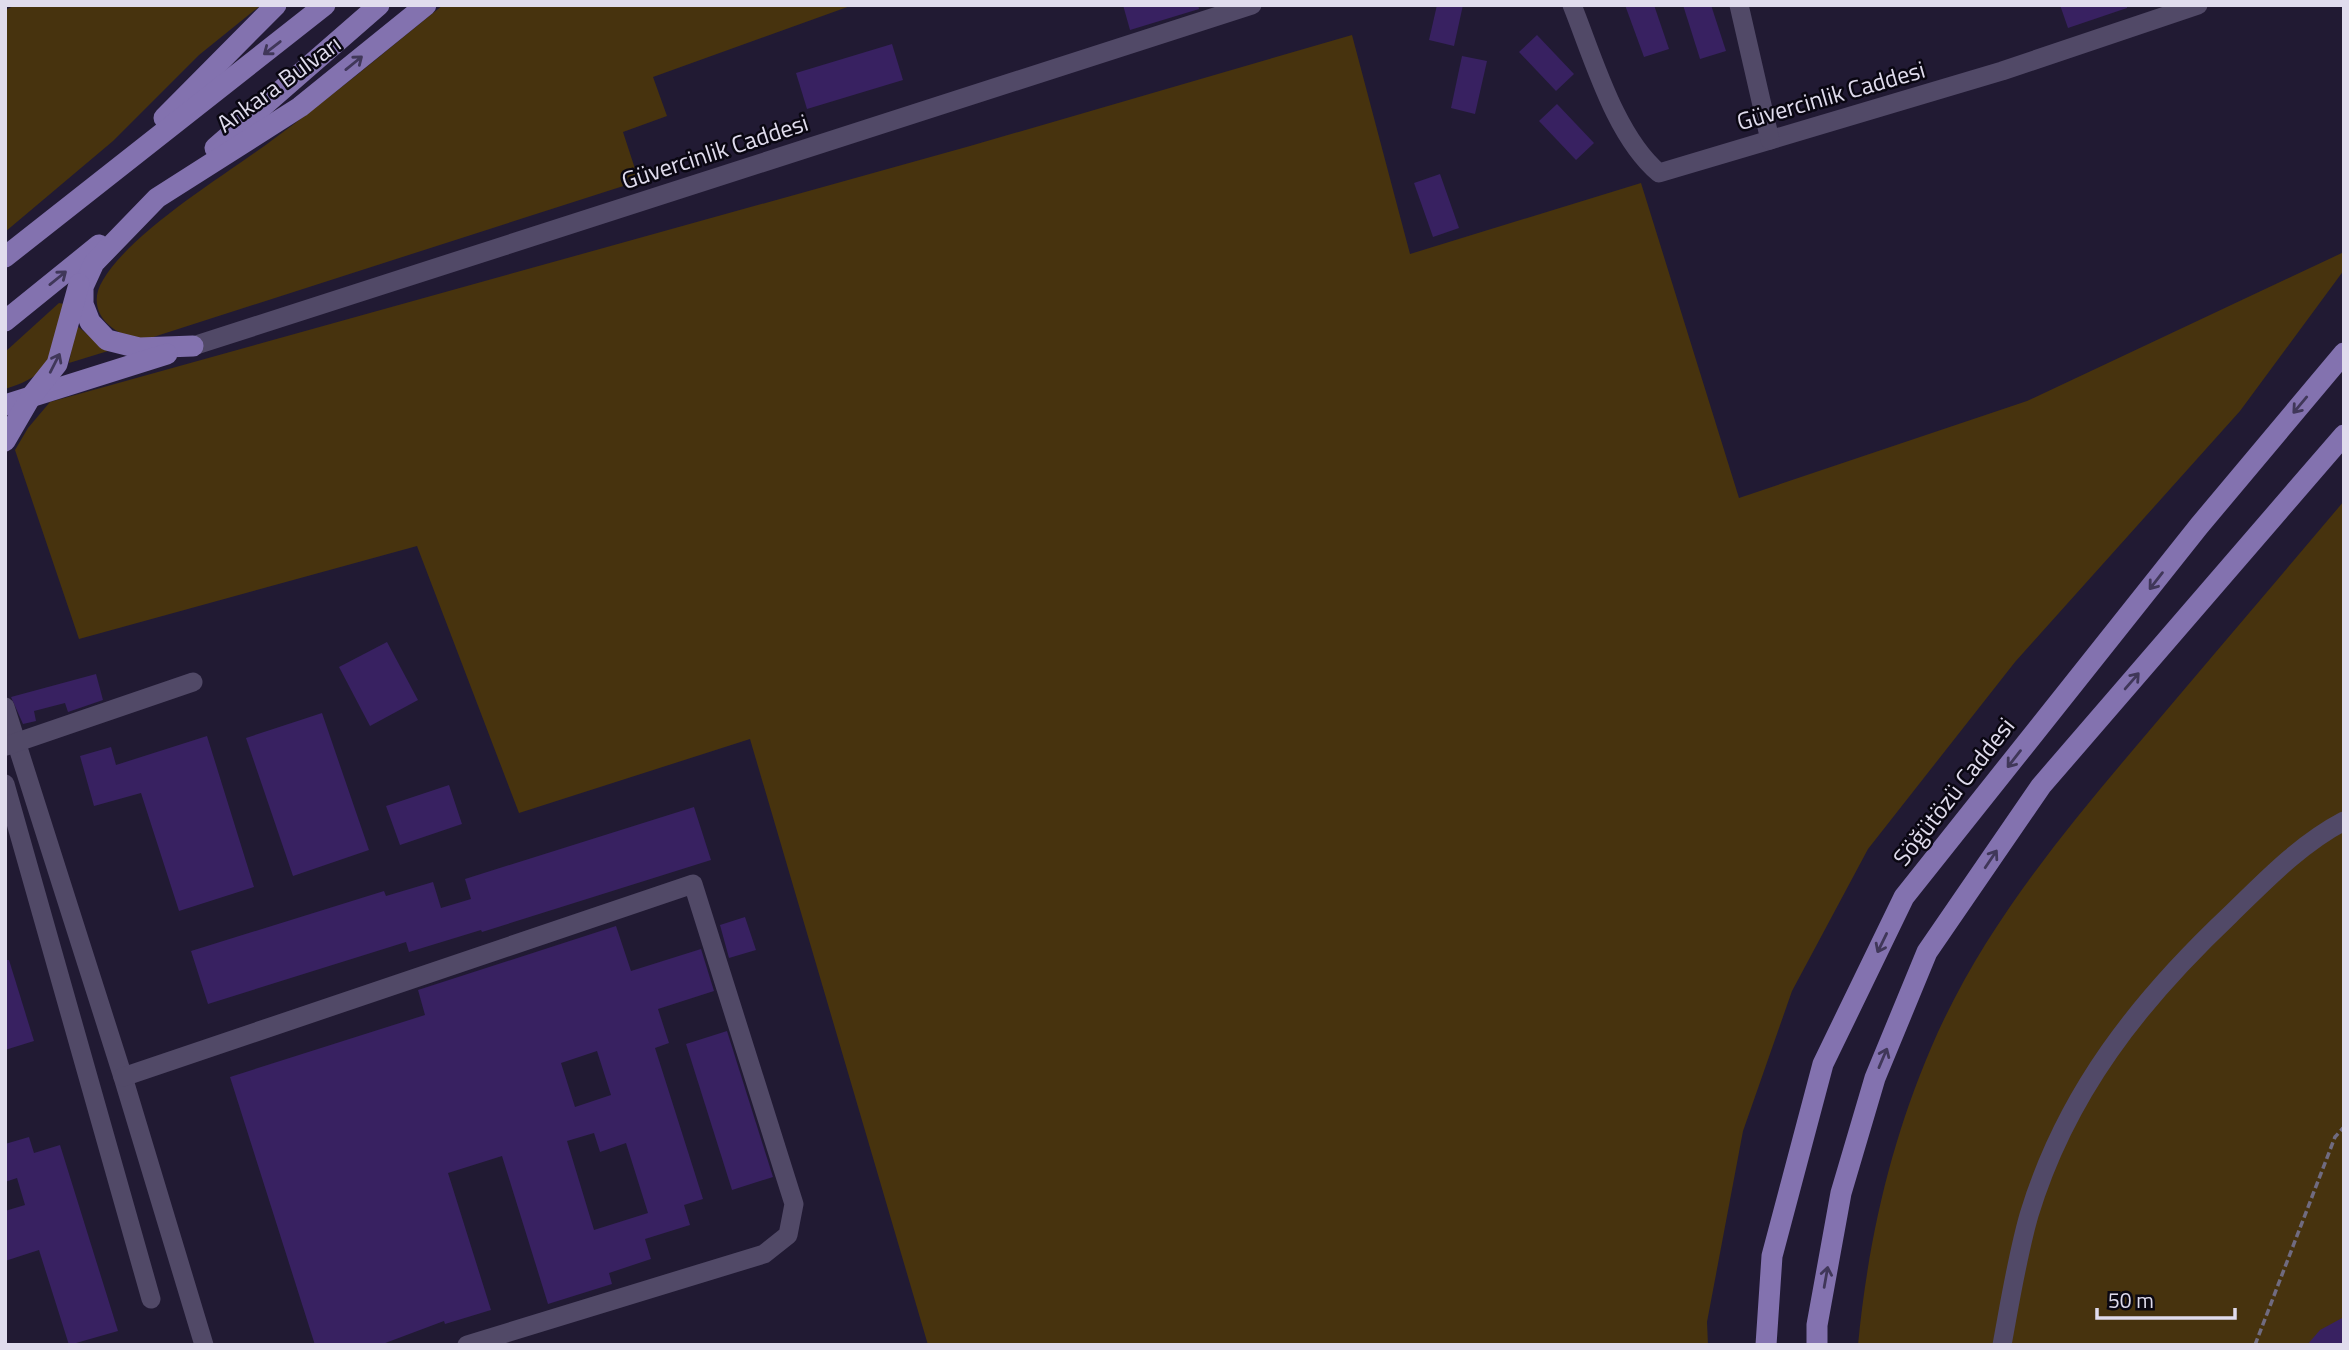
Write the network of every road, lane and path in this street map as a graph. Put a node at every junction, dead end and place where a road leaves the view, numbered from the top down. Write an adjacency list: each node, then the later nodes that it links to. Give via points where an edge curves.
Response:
1 (276, 5): 10 (main road, Ankara Bulvarı)
2 (325, 5): 10 (main road, Ankara Bulvarı, one-way to 10)
3 (379, 5): 11 (main road, Ankara Bulvarı)
4 (426, 5): 11 (main road, Ankara Bulvarı, one-way to 4, via 300,107)
5 (1252, 5): 15 (street, Güvercinlik Caddesi)
6 (1572, 5): 9 (street, Güvercinlik Caddesi, via 1613,107 1659,173)
7 (1739, 5): 9 (street)
8 (2198, 5): 9 (street, Güvercinlik Caddesi, via 2002,71)
9 (1770, 140)
10 (98, 184): 12 (main road, Ankara Bulvarı)
11 (157, 198): 13 (main road); 14 (main road, Ankara Bulvarı, one-way to 11)
12 (5, 257)
13 (93, 263): 15 (main road, via 83,287 83,304 90,322 107,340 139,348); 17 (main road, one-way to 13, via 57,363 78,286)
14 (5, 321)
15 (192, 346): 17 (main road)
16 (2344, 353): 31 (main road, Söğütözü Caddesi, one-way to 31, via 2199,526 1904,897 1823,1064 1772,1256)
17 (30, 398): 18 (main road); 20 (main road)
18 (5, 405)
19 (2344, 435): 32 (main road, one-way to 19, via 1841,1193 1875,1078 1927,952 2041,786)
20 (5, 441)
21 (194, 682): 23 (street)
22 (7, 717): 23 (street)
23 (11, 744): 26 (street)
24 (5, 784): 28 (street)
25 (2344, 821): 33 (street, via 2286,861 2174,968 2090,1079 2056,1144 2029,1216)
26 (123, 1077): 29 (street); 30 (street, via 693,884 794,1204 788,1235 764,1254)
27 (2344, 1127): 34 (path, via 2335,1137)
28 (151, 1298)
29 (204, 1345)
30 (467, 1345)
31 (1766, 1345)
32 (1816, 1345)
33 (2002, 1345)
34 (2255, 1345)

